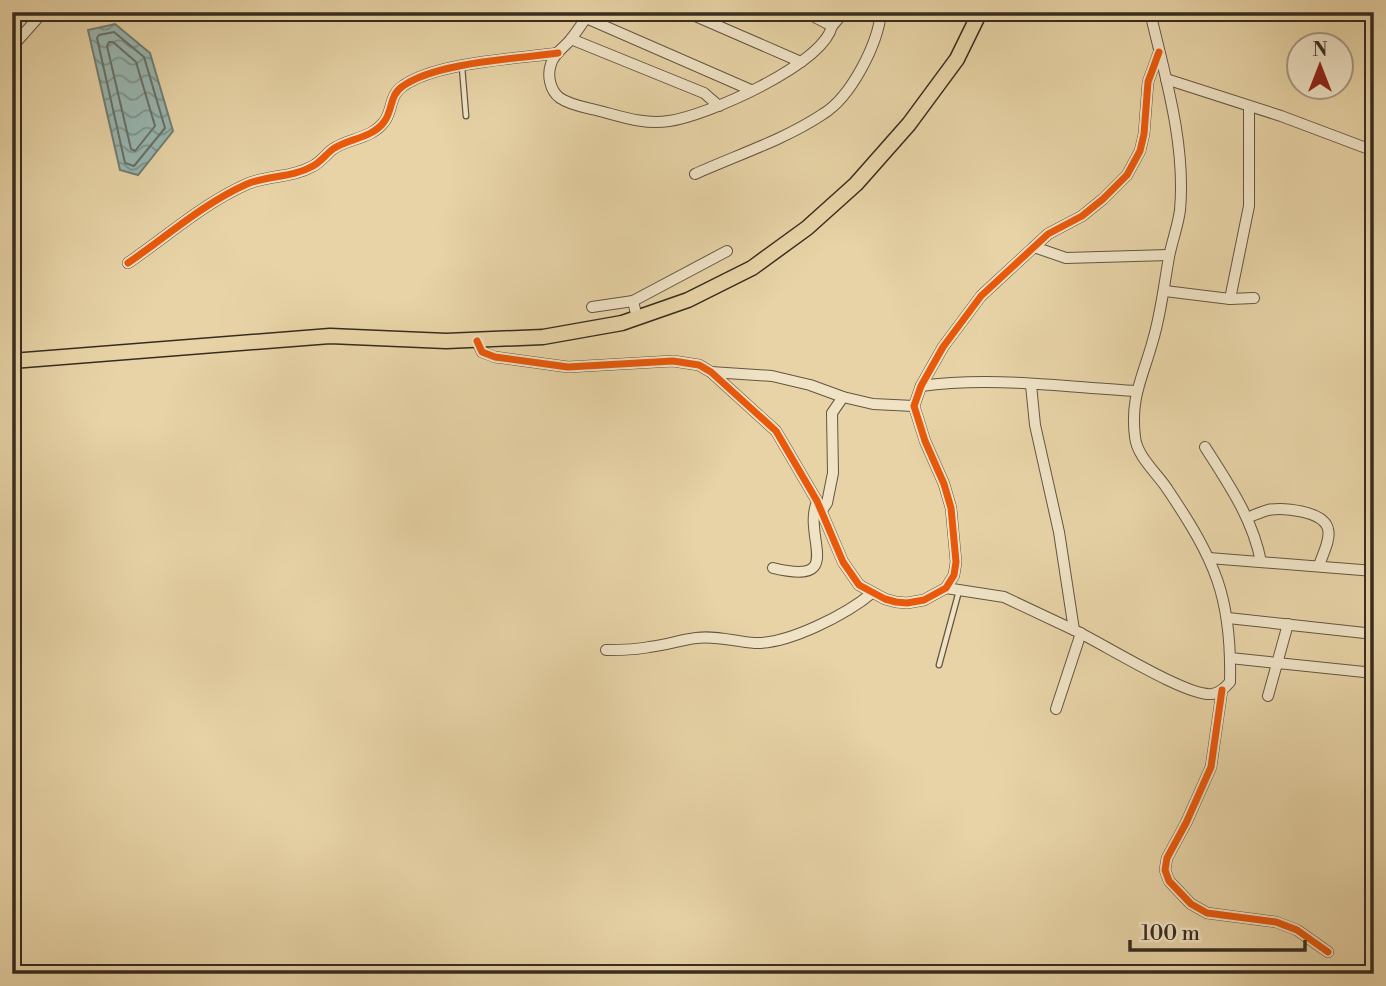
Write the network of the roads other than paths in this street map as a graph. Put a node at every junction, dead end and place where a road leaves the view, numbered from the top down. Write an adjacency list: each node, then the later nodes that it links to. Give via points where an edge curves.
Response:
1 (43, 12): 11 (street)
2 (686, 12): 14 (street)
3 (805, 12): 9 (street)
4 (844, 12): 9 (street)
5 (881, 12): 22 (street, via 873,44 847,90 824,114)
6 (980, 12): 32 (main road, via 957,58 909,124 856,184 807,228 752,268 688,300)
7 (1150, 12): 13 (street)
8 (588, 15): 10 (street); 17 (street)
9 (832, 26): 14 (street, via 822,43)
10 (570, 39): 12 (street); 18 (street, via 704,93)
11 (12, 47)
12 (558, 52): 15 (street); 18 (street, via 551,62 550,82 558,97 574,104 649,122 689,117)
13 (1159, 52): 16 (street); 23 (street, via 1148,82 1144,134 1132,166 1103,199)
14 (801, 62): 17 (street)
15 (461, 66): 20 (lane); 26 (street, via 410,82 396,92 387,118 376,130 341,145 304,170 253,182 214,201)
16 (1166, 79): 19 (street); 25 (street, via 1181,180 1180,212)
17 (751, 90): 18 (street)
18 (719, 106)
19 (1250, 107): 21 (street); 29 (street, via 1249,206)
20 (466, 116)
21 (1374, 151)
22 (695, 174)
23 (1034, 247): 25 (street, via 1066,258); 37 (street, via 981,296)
24 (727, 251): 30 (street)
25 (1170, 255): 27 (street)
26 (128, 264)
27 (1165, 291): 29 (street); 38 (street)
28 (1254, 298): 29 (street)
29 (1230, 299)
30 (634, 301): 31 (street); 32 (street)
31 (593, 307)
32 (637, 318): 33 (main road, via 542,337)
33 (477, 341): 34 (main road, via 330,336); 35 (street, via 482,352 521,361 568,367 688,362)
34 (12, 361)
35 (711, 372): 39 (street, via 772,376); 42 (street, via 773,426)
36 (1031, 385): 37 (street, via 951,382); 38 (street); 54 (street)
37 (921, 386): 40 (street)
38 (1136, 391): 44 (street, via 1135,442)
39 (843, 397): 40 (street); 42 (street, via 832,413 833,474 827,503)
40 (914, 406): 49 (street, via 951,508 956,562)
41 (1205, 447): 43 (street)
42 (819, 507): 47 (street, via 813,516 817,553 812,570); 51 (street, via 850,574)
43 (1247, 519): 45 (street); 46 (street, via 1282,509 1321,518 1328,537)
44 (1209, 558): 45 (street); 52 (street)
45 (1261, 562): 46 (street)
46 (1319, 566): 48 (street)
47 (773, 568)
48 (1374, 571)
49 (946, 588): 50 (street); 51 (street, via 907,603)
50 (960, 590): 54 (street, via 1004,597); 59 (lane)
51 (872, 593): 56 (street, via 830,619 769,642 695,638)
52 (1228, 618): 53 (street); 57 (street)
53 (1288, 624): 55 (street); 58 (street)
54 (1077, 631): 61 (street, via 1199,692); 63 (street)
55 (1374, 634)
56 (606, 650)
57 (1230, 658): 58 (street); 61 (street, via 1230,682)
58 (1277, 662): 60 (street); 62 (street)
59 (939, 666)
60 (1374, 673)
61 (1222, 690): 64 (street, via 1211,767 1167,858 1168,881 1207,913 1276,922 1297,930)
62 (1268, 696)
63 (1056, 709)
64 (1328, 952)

